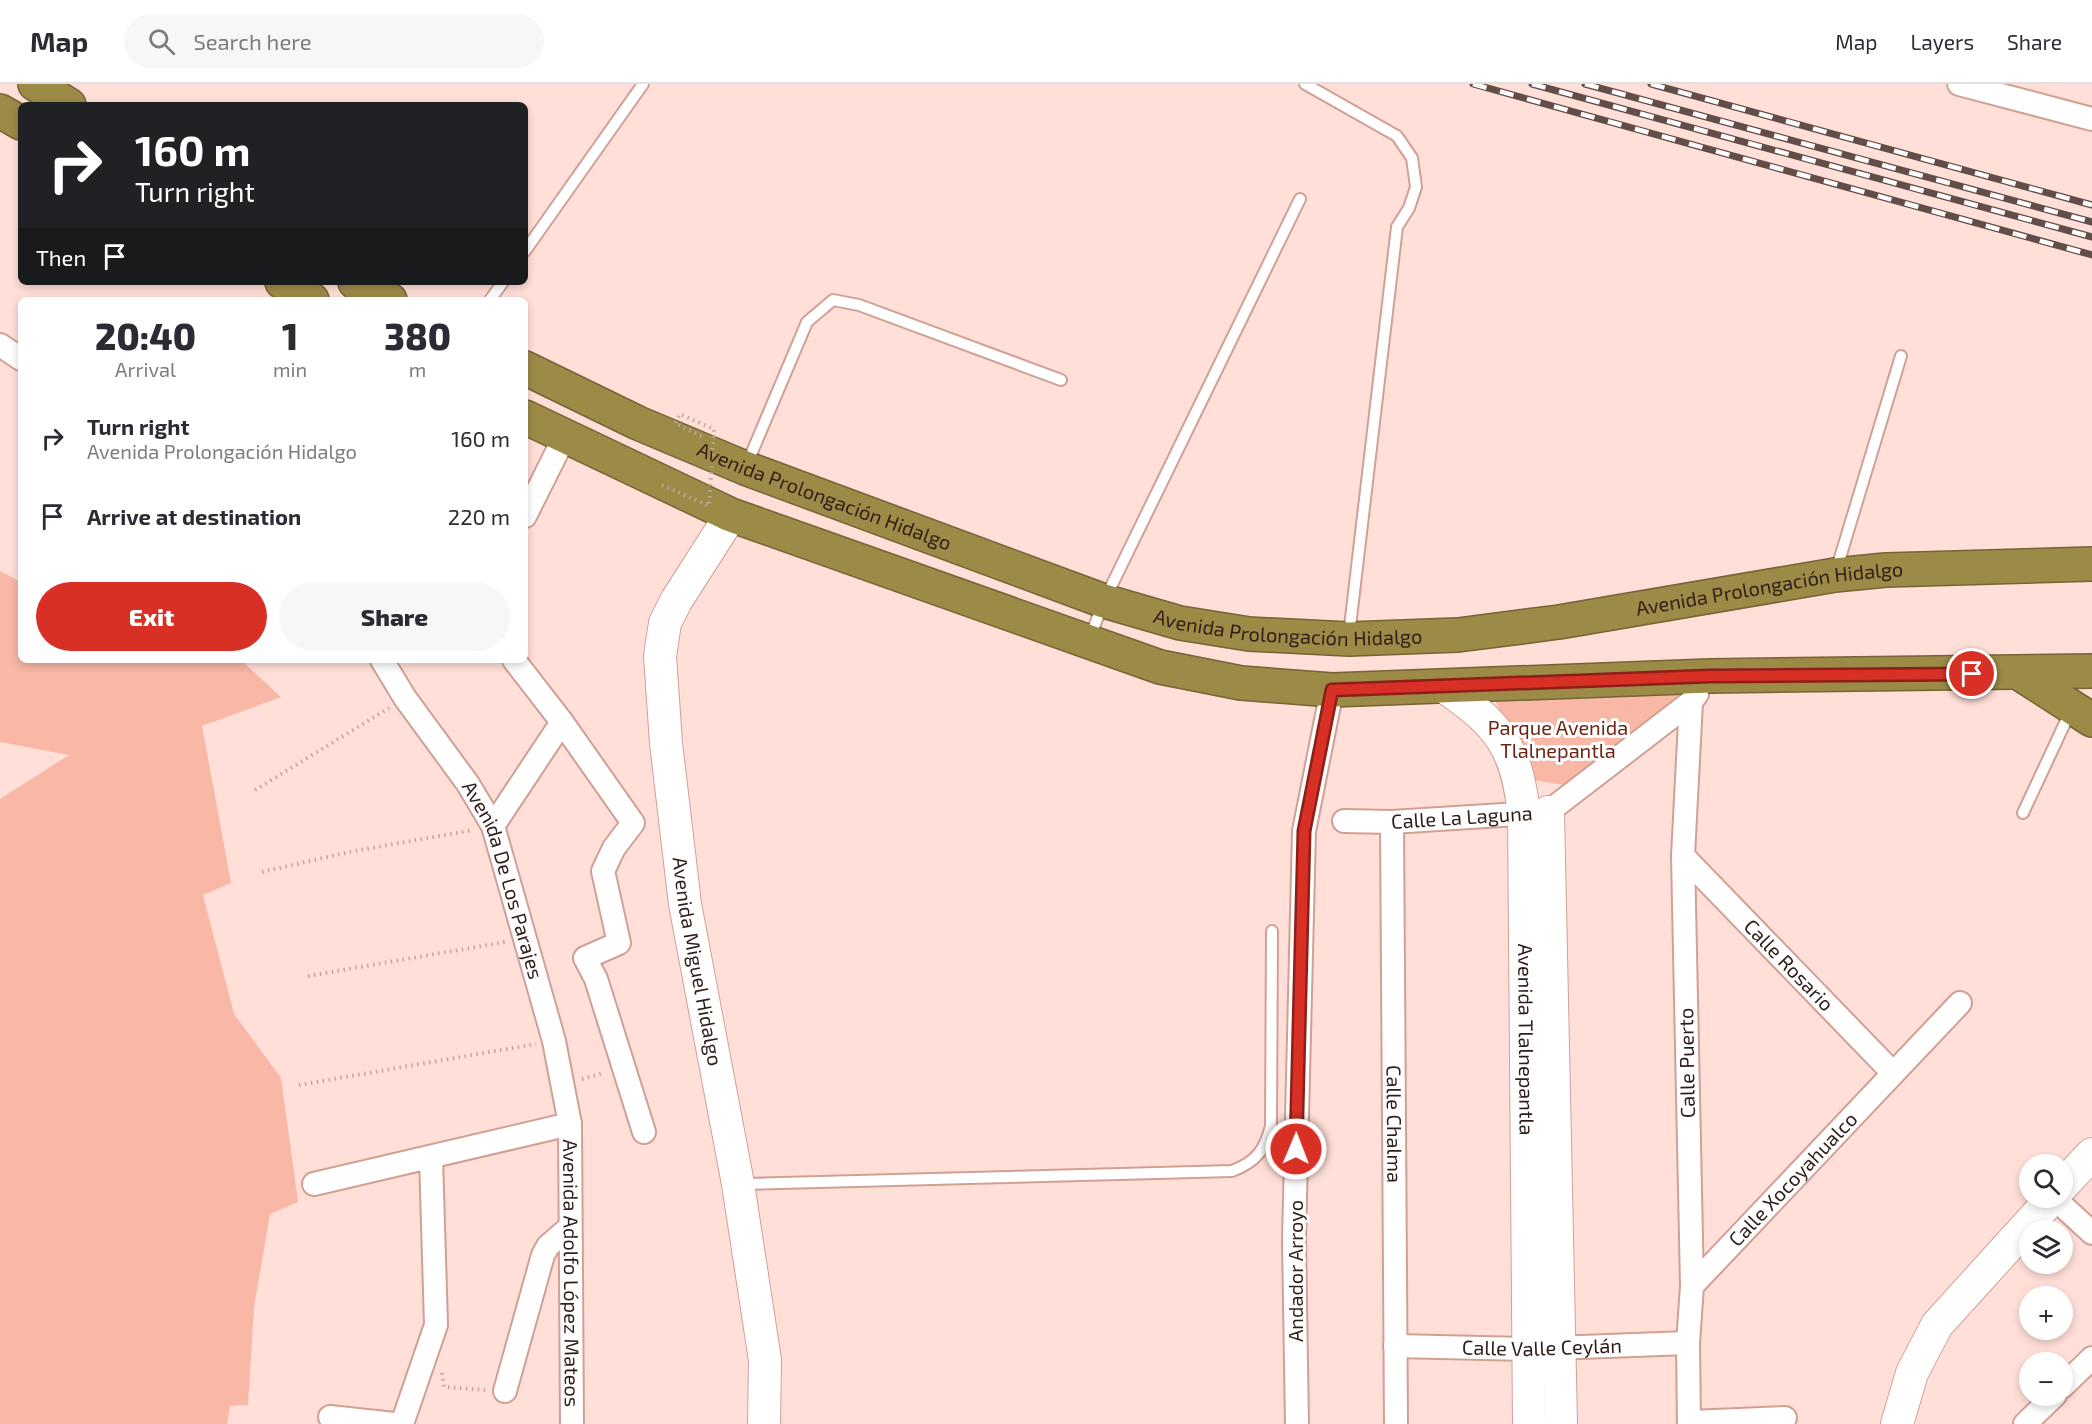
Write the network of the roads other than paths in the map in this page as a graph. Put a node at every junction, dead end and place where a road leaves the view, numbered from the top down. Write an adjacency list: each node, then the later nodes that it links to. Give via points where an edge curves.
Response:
1 (35, 84): 5 (highway)
2 (643, 84): 10 (lane)
3 (1305, 84): 30 (lane, via 1397,136 1412,158 1416,187 1397,227)
4 (1959, 84): 7 (street)
5 (64, 102)
6 (0, 111): 8 (highway)
7 (2092, 119)
8 (18, 121)
9 (1300, 199): 29 (lane)
10 (528, 247)
11 (287, 285): 13 (highway)
12 (359, 285): 14 (highway)
13 (307, 297)
14 (384, 297)
15 (0, 345): 17 (street)
16 (1901, 356): 28 (lane)
17 (18, 357)
18 (528, 369): 21 (highway, Avenida Prolongación Hidalgo)
19 (1061, 380): 23 (lane, via 860,305 833,300 807,322)
20 (528, 418): 22 (highway)
21 (638, 423): 23 (highway, Avenida Prolongación Hidalgo); 26 (highway, via 659,448)
22 (565, 436): 25 (street); 26 (highway)
23 (745, 468): 24 (highway, Avenida Prolongación Hidalgo)
24 (809, 493): 26 (highway); 29 (highway, Avenida Prolongación Hidalgo)
25 (528, 510)
26 (731, 515): 31 (highway); 57 (street, Avenida Miguel Hidalgo, via 676,601 665,623 660,656 685,904)
27 (2092, 564): 28 (highway, Avenida Prolongación Hidalgo)
28 (1835, 575): 30 (highway, Avenida Prolongación Hidalgo, via 1559,622 1458,635)
29 (1104, 601): 30 (highway, Avenida Prolongación Hidalgo, via 1180,623 1249,634); 31 (lane)
30 (1348, 639)
31 (1088, 643): 38 (highway, via 1160,667 1241,683)
32 (384, 663): 46 (street, Avenida De Los Parajes)
33 (516, 663): 41 (street)
34 (2092, 671): 35 (highway)
35 (2019, 673): 36 (highway); 40 (highway)
36 (1710, 676): 37 (highway); 39 (street, Calle La Laguna)
37 (1443, 686): 38 (highway); 43 (street, Avenida Tlalnepantla, via 1475,708 1499,732)
38 (1332, 690): 80 (street, Andador Arroyo, via 1304,831 1294,1240)
39 (1690, 702): 43 (street, Calle La Laguna); 47 (street, Calle Puerto)
40 (2082, 713): 42 (lane)
41 (562, 722): 46 (street); 52 (street, via 633,823 603,871 619,943 585,958 596,979)
42 (2023, 813)
43 (1536, 814): 45 (street, Calle La Laguna); 65 (street, Avenida Tlalnepantla); 66 (street, Avenida Tlalnepantla)
44 (1344, 821): 45 (street, Calle La Laguna)
45 (1392, 822): 64 (street, Calle Chalma)
46 (493, 826): 51 (street, Avenida De Los Parajes, via 554,1041)
47 (1683, 856): 50 (street, Calle Rosario); 62 (street, Calle Puerto)
48 (1272, 931): 57 (lane, via 1271,1126 1266,1147 1250,1164 1232,1172)
49 (1960, 1003): 50 (street, Calle Xocoyahualco)
50 (1893, 1072): 62 (street, Calle Xocoyahualco)
51 (570, 1124): 54 (street); 60 (street, Avenida Adolfo López Mateos)
52 (644, 1132)
53 (2092, 1154): 55 (street)
54 (431, 1157): 56 (street); 76 (street, via 436,1325)
55 (2073, 1174)
56 (314, 1184)
57 (738, 1184): 68 (street, Avenida Miguel Hidalgo)
58 (2043, 1208): 84 (street, via 1937,1325 1912,1373)
59 (2065, 1208): 61 (street)
60 (570, 1227): 70 (street, via 543,1255); 77 (street, Avenida Adolfo López Mateos)
61 (2092, 1233)
62 (1692, 1286): 63 (street, Calle Puerto)
63 (1688, 1343): 65 (street, Calle Valle Ceylán); 74 (street, Calle Puerto)
64 (1395, 1346): 66 (street, Calle Valle Ceylán); 81 (street, Calle Chalma)
65 (1560, 1347): 66 (street, Calle Valle Ceylán); 83 (street, Avenida Tlalnepantla)
66 (1527, 1349): 82 (street, Avenida Tlalnepantla)
67 (2092, 1358): 69 (street)
68 (765, 1360): 78 (street, Avenida Miguel Hidalgo); 79 (street)
69 (2073, 1376)
70 (505, 1391)
71 (2044, 1406): 85 (street)
72 (330, 1417): 75 (street)
73 (1785, 1418): 74 (street)
74 (1689, 1423)
75 (394, 1424)
76 (402, 1424)
77 (572, 1424)
78 (764, 1424)
79 (785, 1424)
80 (1297, 1424)
81 (1396, 1424)
82 (1529, 1424)
83 (1561, 1424)
84 (1897, 1424)
85 (2025, 1424)

